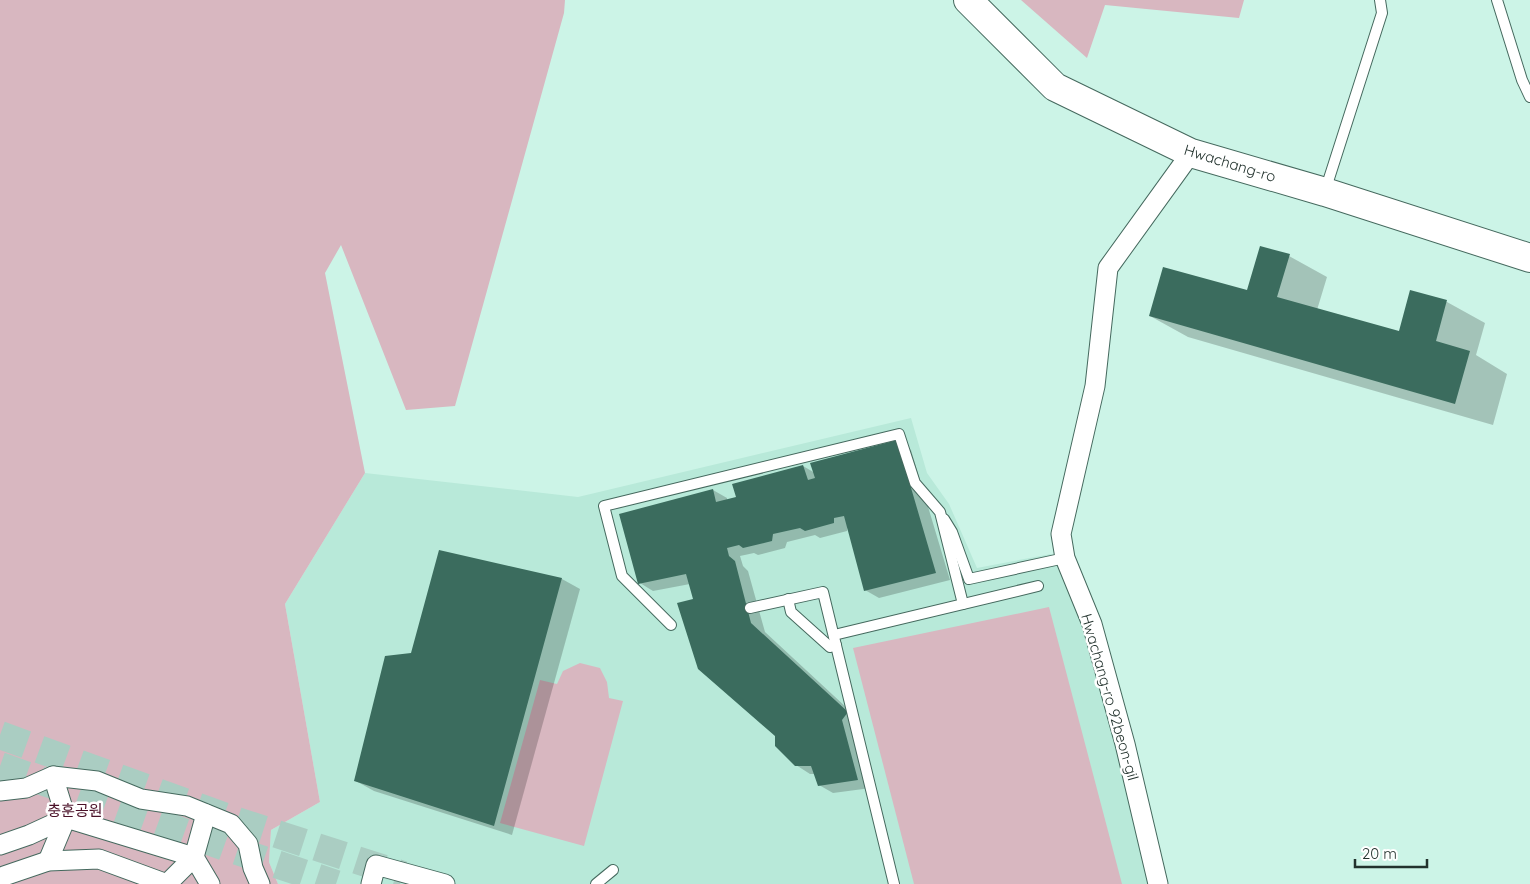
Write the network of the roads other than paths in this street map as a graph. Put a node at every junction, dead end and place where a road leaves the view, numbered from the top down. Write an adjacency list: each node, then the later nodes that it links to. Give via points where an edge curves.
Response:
1 (968, 0): 5 (street, Hwachang-ro, via 1055,87)
2 (1380, 0): 6 (lane, via 1382,13)
3 (1497, 0): 4 (lane)
4 (1530, 97)
5 (1190, 153): 6 (street, Hwachang-ro); 9 (street, Hwachang-ro 92beon-gil, via 1108,268 1095,386 1061,534)
6 (1325, 192): 7 (street, Hwachang-ro)
7 (1530, 258)
8 (940, 512): 9 (lane, via 952,532 969,579); 12 (lane); 14 (lane, via 915,483 899,434 604,506 622,576)
9 (1065, 558): 32 (street, Hwachang-ro 92beon-gil, via 1092,624)
10 (1038, 586): 12 (lane)
11 (788, 599): 13 (lane); 15 (lane, via 791,612 830,647); 15 (lane, via 823,592)
12 (963, 604): 15 (lane)
13 (750, 608)
14 (671, 625)
15 (835, 640): 31 (lane)
16 (53, 776): 17 (street, via 26,788); 18 (street, via 97,781 141,799 187,806); 19 (street)
17 (0, 791)
18 (206, 814): 21 (street); 27 (street, via 231,824 248,844)
19 (66, 818): 20 (street); 21 (street); 22 (street)
20 (0, 845)
21 (194, 857): 25 (street); 26 (street)
22 (48, 861): 24 (street); 25 (street, via 99,858)
23 (613, 870): 30 (lane)
24 (0, 880)
25 (167, 884)
26 (210, 884)
27 (260, 884)
28 (371, 884): 29 (street, via 376,865)
29 (446, 884)
30 (596, 884)
31 (894, 884)
32 (1158, 884)

